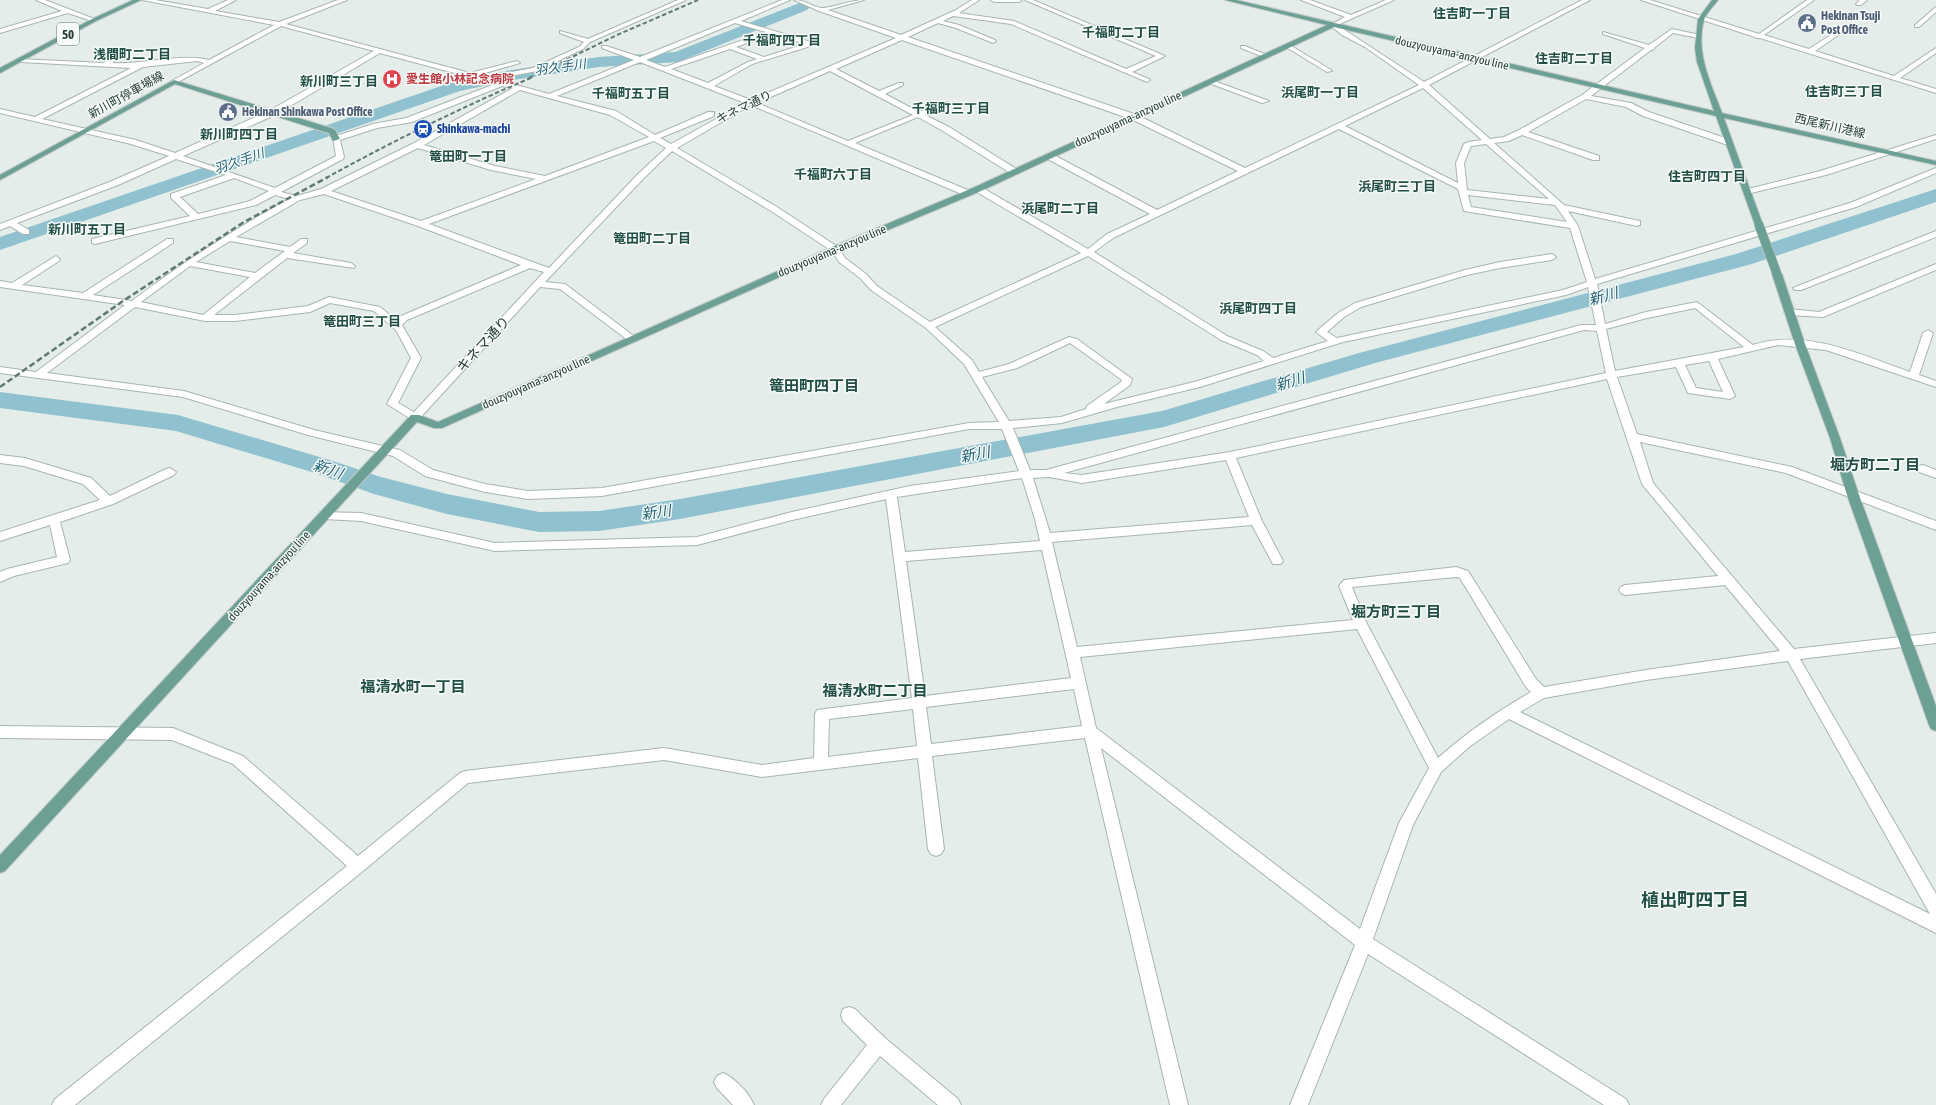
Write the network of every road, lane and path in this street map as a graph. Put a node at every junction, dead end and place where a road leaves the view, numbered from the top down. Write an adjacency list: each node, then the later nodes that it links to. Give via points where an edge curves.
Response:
1 (40, 0): 27 (street)
2 (138, 0): 32 (main road, 50)
3 (145, 0): 28 (street)
4 (233, 0): 28 (street)
5 (344, 0): 35 (street)
6 (683, 0): 48 (street)
7 (787, 0): 34 (street)
8 (797, 0): 26 (street)
9 (861, 0): 26 (street)
10 (976, 0): 29 (street, キネマ通り)
11 (994, 0): 12 (street)
12 (1019, 0)
13 (1028, 0): 24 (street)
14 (1053, 0): 24 (street)
15 (1228, 0): 37 (main road)
16 (1304, 0): 30 (street)
17 (1377, 0): 23 (street)
18 (1392, 0): 23 (street)
19 (1587, 0): 60 (street)
20 (1644, 0): 31 (street)
21 (1715, 0): 31 (main road)
22 (1812, 0): 46 (street)
23 (1385, 3): 30 (street)
24 (1039, 4): 74 (street, via 1162,56)
25 (1936, 9): 39 (street)
26 (821, 10): 40 (street)
27 (68, 11): 32 (street); 41 (street)
28 (209, 11): 35 (street)
29 (953, 14): 33 (street, キネマ通り); 74 (street, via 1012,22)
30 (1350, 17): 37 (street)
31 (1701, 19): 45 (main road); 46 (street)
32 (94, 20): 63 (main road, 50)
33 (938, 20): 47 (street, キネマ通り); 49 (street)
34 (735, 21): 43 (street); 61 (street)
35 (280, 24): 56 (street); 65 (street)
36 (886, 24): 40 (street)
37 (1333, 25): 50 (main road, douzyouyama-anzyou line); 60 (main road, douzyouyama-anzyou line); 83 (street)
38 (1848, 26): 57 (street)
39 (1917, 26)
40 (872, 28): 47 (street)
41 (0, 31)
42 (562, 32): 48 (street)
43 (773, 32): 52 (street); 62 (street, via 812,44)
44 (1605, 33): 54 (street)
45 (1698, 36): 54 (street, via 1672,31); 96 (main road, via 1700,62)
46 (1758, 36): 57 (street)
47 (901, 38): 70 (street, キネマ通り); 99 (street)
48 (588, 41): 69 (street, via 581,48)
49 (993, 41)
50 (1288, 46): 59 (main road, douzyouyama-anzyou line); 73 (street)
51 (604, 47): 61 (street)
52 (731, 47): 62 (street); 71 (street)
53 (1243, 47): 59 (street)
54 (1652, 48): 85 (street)
55 (1936, 50): 76 (street)
56 (377, 52): 75 (street); 95 (street)
57 (1809, 52): 76 (street)
58 (122, 53): 67 (street)
59 (1266, 56): 80 (main road, douzyouyama-anzyou line)
60 (1475, 58): 83 (street); 85 (main road, douzyouyama-anzyou line)
61 (640, 59): 71 (street); 89 (street)
62 (764, 59): 84 (street, via 750,63)
63 (21, 60): 67 (street); 72 (main road, 50)
64 (532, 60): 69 (street)
65 (210, 62): 68 (street, via 197,59); 79 (street)
66 (517, 63): 75 (street)
67 (104, 65): 68 (street)
68 (142, 65): 100 (street)
69 (539, 68): 77 (street)
70 (829, 68): 88 (street); 92 (street, キネマ通り)
71 (665, 69): 84 (street)
72 (0, 71)
73 (1329, 71)
74 (1126, 72): 78 (street)
75 (466, 75): 77 (street)
76 (1895, 78): 87 (street)
77 (484, 80): 81 (street)
78 (1147, 80)
79 (174, 82): 95 (main road, 新川町停車場線); 102 (main road, 新川町停車場線)
80 (1211, 82): 91 (street); 99 (main road, douzyouyama-anzyou line)
81 (500, 84): 86 (street); 104 (street, via 409,120)
82 (901, 84): 88 (street)
83 (1424, 85): 101 (street); 107 (street)
84 (708, 86): 92 (street)
85 (1596, 87): 90 (street); 96 (main road, douzyouyama-anzyou line)
86 (519, 88): 89 (street); 110 (street)
87 (1936, 91)
88 (879, 94): 98 (street)
89 (550, 96): 106 (street, via 613,113)
90 (1584, 97): 103 (street); 109 (street, via 1628,105 1646,114)
91 (1265, 101)
92 (750, 103): 108 (street); 111 (street, キネマ通り)
93 (945, 104): 98 (street)
94 (0, 111): 100 (street)
95 (272, 113): 104 (main road, 新川町停車場線); 113 (street)
96 (1720, 113): 109 (main road); 112 (main road, 西尾新川港線)
97 (711, 114): 106 (street)
98 (920, 115): 108 (street); 118 (street)
99 (1134, 117): 114 (main road, douzyouyama-anzyou line); 119 (street)
100 (36, 119): 102 (street)
101 (1339, 126): 119 (street); 124 (street)
102 (85, 132): 113 (street, via 133,142); 121 (main road, 新川町停車場線)
103 (1522, 132): 107 (street, via 1506,139); 115 (street)
104 (334, 136): 125 (street, via 340,157)
105 (1936, 137): 112 (street)
106 (654, 138): 111 (street); 122 (street)
107 (1488, 140): 124 (street, via 1468,144 1460,162); 130 (street)
108 (849, 142): 128 (street)
109 (1728, 142): 127 (main road)
110 (417, 145): 122 (street, via 494,168); 126 (street)
111 (672, 147): 144 (street); 153 (street, キネマ通り)
112 (1890, 152): 116 (main road, 西尾新川港線); 127 (street)
113 (176, 156): 120 (street); 133 (street)
114 (1049, 156): 118 (main road, douzyouyama-anzyou line); 131 (street)
115 (1596, 158)
116 (1936, 163)
117 (1936, 170): 160 (street, via 1853,205)
118 (1015, 172): 123 (main road, douzyouyama-anzyou line)
119 (1246, 172): 131 (street)
120 (234, 175): 125 (street); 132 (street, via 174,196)
121 (0, 178)
122 (546, 178): 134 (street)
123 (978, 189): 128 (main road, douzyouyama-anzyou line); 146 (street)
124 (1462, 190): 130 (street); 136 (street, via 1467,208)
125 (275, 191): 129 (street, via 280,195); 132 (street, via 253,203)
126 (324, 191): 129 (street); 134 (street)
127 (1747, 192): 164 (main road, bridge)
128 (967, 193): 144 (main road, douzyouyama-anzyou line)
129 (297, 198): 140 (street)
130 (1559, 205): 135 (street); 136 (street)
131 (1157, 214): 146 (street, via 1110,236)
132 (198, 217): 141 (street)
133 (10, 224): 137 (street); 138 (street)
134 (421, 224): 150 (street)
135 (1637, 224)
136 (1574, 226): 160 (street)
137 (0, 227)
138 (26, 232)
139 (1936, 234): 161 (street)
140 (228, 238): 145 (street); 149 (street)
141 (95, 241)
142 (304, 241): 145 (street)
143 (170, 242): 162 (street)
144 (835, 249): 167 (street, via 842,260 874,288); 170 (main road, douzyouyama-anzyou line)
145 (290, 252): 151 (street); 156 (street)
146 (1089, 253): 167 (street); 175 (street, via 1224,338 1260,353)
147 (56, 258): 159 (street)
148 (1552, 258): 171 (street, via 1465,273 1358,306 1341,315 1321,332)
149 (188, 264): 156 (street); 163 (street)
150 (529, 265): 153 (street); 166 (street, via 404,318)
151 (351, 266)
152 (1936, 267): 154 (street)
153 (551, 270): 158 (street, キネマ通り)
154 (1925, 271): 155 (street); 164 (street, via 1820,315)
155 (1936, 274)
156 (257, 276): 165 (street)
157 (0, 284): 159 (street)
158 (538, 284): 170 (street, via 562,286); 184 (street, キネマ通り)
159 (14, 286): 162 (street)
160 (1592, 286): 168 (street); 171 (street)
161 (1798, 288)
162 (85, 296): 163 (street)
163 (135, 304): 165 (street); 178 (street)
164 (1789, 312): 172 (main road)
165 (205, 318): 166 (street, via 235,318 310,309 329,300 377,308)
166 (397, 325): 184 (street, via 416,358 392,404)
167 (929, 326): 180 (street, via 968,362)
168 (1600, 326): 173 (street, via 1698,305); 179 (street); 193 (street, via 1584,327)
169 (1928, 333): 181 (street)
170 (632, 339): 184 (main road, douzyouyama-anzyou line, via 438,426)
171 (1336, 342): 175 (street)
172 (1800, 344): 173 (street, via 1778,342); 181 (street, via 1828,348); 196 (main road)
173 (1752, 348): 174 (street)
174 (1712, 357): 176 (street); 176 (street, via 1730,396 1692,391)
175 (1271, 361): 183 (street, via 1196,385)
176 (1680, 363): 179 (street)
177 (0, 370): 178 (street)
178 (38, 375): 187 (street, via 184,394)
179 (1611, 375): 186 (street); 188 (street)
180 (976, 376): 183 (street, via 1013,366 1069,340 1074,341 1127,379 1126,383 1092,407); 185 (street)
181 (1914, 376): 182 (street)
182 (1936, 384)
183 (1091, 411): 185 (street, via 1062,420)
184 (415, 417): 187 (main road, douzyouyama-anzyou line)
185 (1006, 428): 187 (street, via 969,426 602,492 528,495 485,488 429,473 396,453); 192 (street)
186 (1633, 437): 196 (street, via 1788,470); 207 (street, via 1648,484)
187 (381, 453): 198 (main road, douzyouyama-anzyou line)
188 (1230, 456): 193 (street, via 1082,479); 200 (street)
189 (0, 459): 197 (street, via 25,462 87,480)
190 (1923, 469): 194 (street)
191 (170, 472): 197 (street)
192 (1026, 474): 193 (street); 195 (street); 203 (street)
193 (1046, 474)
194 (1936, 474)
195 (891, 494): 198 (street, via 697,541 495,547); 204 (street)
196 (1853, 495): 201 (street); 211 (main road)
197 (109, 501): 199 (street)
198 (328, 511): 221 (main road, douzyouyama-anzyou line)
199 (54, 518): 202 (street); 206 (street, via 64,560 11,572)
200 (1256, 521): 203 (street); 205 (street)
201 (1936, 526)
202 (0, 537)
203 (1046, 541): 204 (street); 212 (street)
204 (899, 557): 216 (street)
205 (1277, 561)
206 (0, 577)
207 (1728, 580): 208 (street); 213 (street)
208 (1625, 590)
209 (1361, 624): 212 (street); 215 (street, via 1345,586 1348,582 1456,572 1464,574 1531,683); 224 (street)
210 (1936, 638): 211 (street)
211 (1904, 641): 213 (street); 218 (main road)
212 (1072, 653): 214 (street)
213 (1791, 655): 215 (street, via 1646,675); 228 (street)
214 (1079, 683): 216 (street); 219 (street)
215 (1541, 693): 217 (street)
216 (919, 703): 222 (street); 223 (street, via 822,714)
217 (1508, 712): 224 (street, via 1464,743); 229 (street)
218 (1936, 725)
219 (1090, 731): 222 (street); 230 (street); 238 (street)
220 (0, 732): 221 (street)
221 (122, 733): 226 (main road, douzyouyama-anzyou line); 227 (street, via 173,734 238,760)
222 (925, 751): 223 (street); 225 (street)
223 (821, 764): 227 (street, via 762,771 664,754 465,777)
224 (1436, 768): 230 (street, via 1406,823)
225 (936, 849)
226 (0, 866)
227 (358, 866): 234 (street)
228 (1936, 909)
229 (1936, 925)
230 (1364, 942): 239 (street); 240 (street)
231 (849, 1015): 232 (street)
232 (879, 1044): 236 (street); 237 (street)
233 (723, 1082): 235 (street)
234 (61, 1105)
235 (745, 1105)
236 (830, 1105)
237 (952, 1105)
238 (1179, 1105)
239 (1299, 1105)
240 (1620, 1105)

